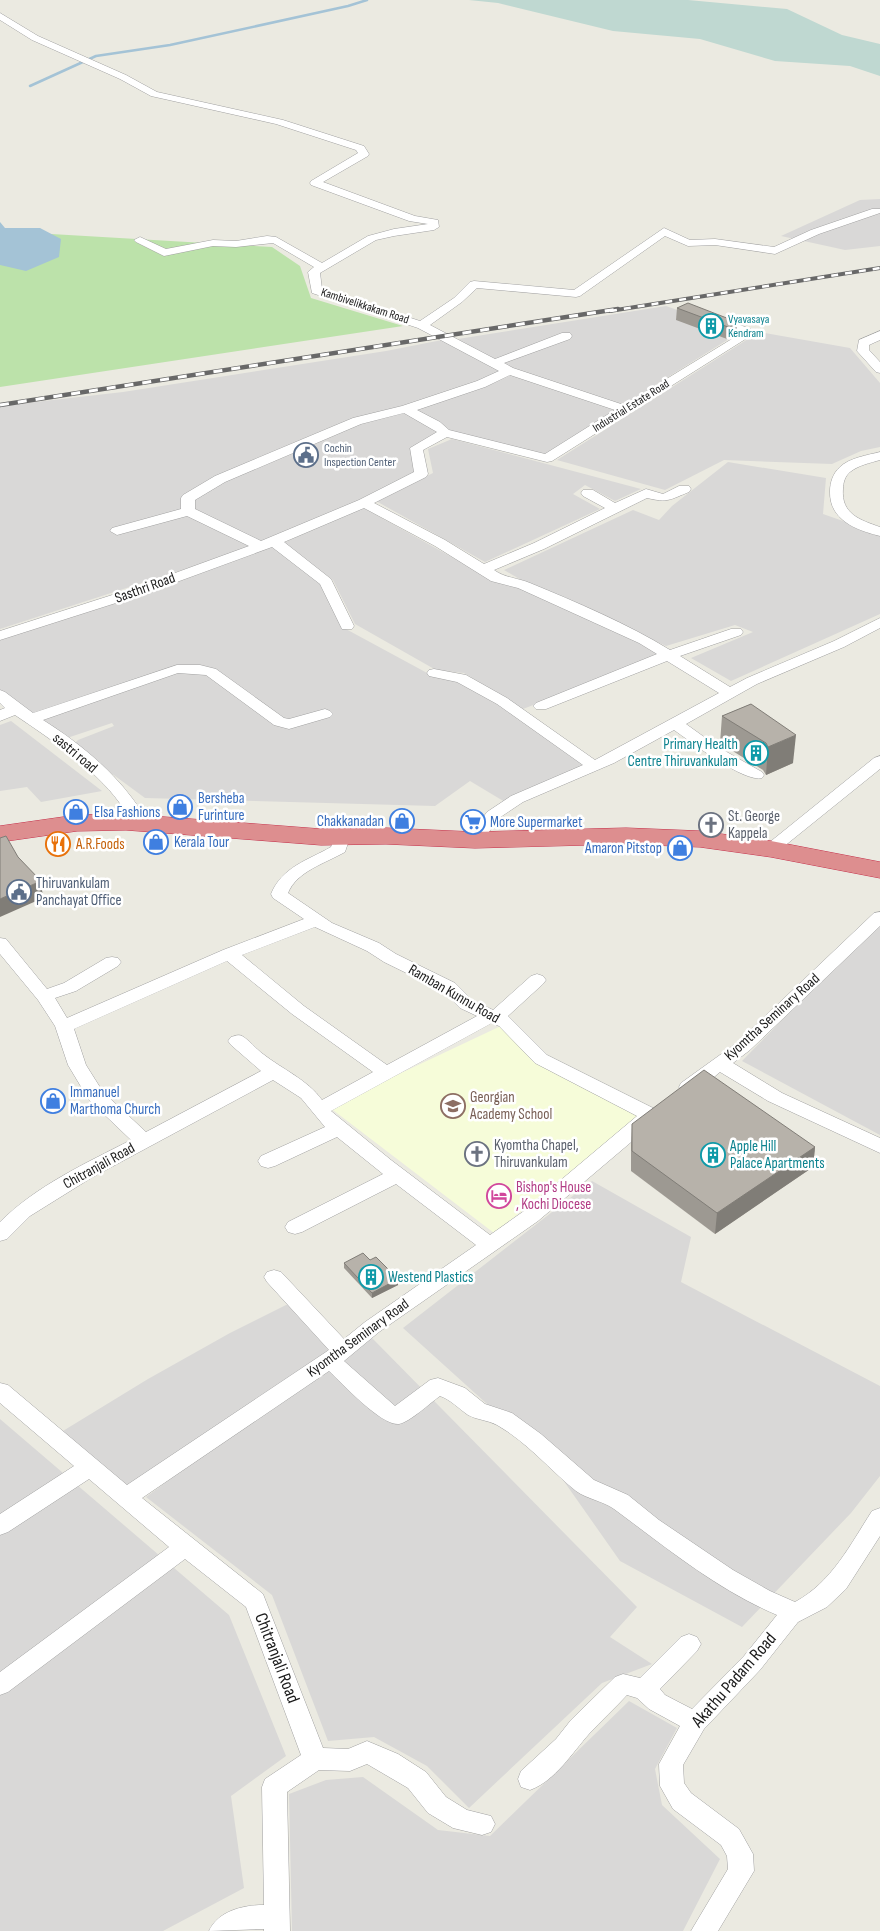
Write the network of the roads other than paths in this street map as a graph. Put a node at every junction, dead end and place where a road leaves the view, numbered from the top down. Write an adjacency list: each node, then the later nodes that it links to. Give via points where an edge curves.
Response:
1 (0, 16): 4 (street, Kambivelikkakam Road, via 35,38 154,94 279,122 360,148 364,154 316,183 413,219 434,222 434,227 374,237)
2 (876, 211): 6 (street, via 815,232 775,251 715,242 688,243 664,231 576,294 474,284 458,300)
3 (140, 240): 4 (street, via 164,253 213,243 276,240)
4 (321, 267): 6 (street, Kambivelikkakam Road, via 314,272 316,291)
5 (706, 316): 13 (street, Industrial Estate Road, via 750,333)
6 (422, 325): 9 (street, Kambivelikkakam Road)
7 (880, 335): 10 (street, via 863,343 863,351)
8 (566, 336): 9 (street)
9 (494, 363): 11 (street, Kambivelikkakam Road)
10 (880, 369)
11 (509, 371): 12 (street, via 481,384); 13 (street, Kambivelikkakam Road)
12 (406, 409): 14 (street); 20 (street, via 358,421 220,479 188,498)
13 (626, 410): 14 (street, Industrial Estate Road, via 546,458)
14 (445, 433): 18 (street, Sasthri Road, via 416,448 421,474)
15 (880, 456): 22 (street, via 844,470 838,481 836,497 846,519)
16 (684, 489): 19 (street, via 664,498 646,493)
17 (588, 494): 19 (street)
18 (364, 503): 23 (street, Sasthri Road); 25 (street)
19 (616, 509): 25 (street)
20 (188, 511): 21 (street); 24 (street)
21 (117, 532)
22 (880, 532)
23 (275, 542): 24 (street, Sasthri Road); 27 (street, via 326,582)
24 (262, 547): 29 (street, Sasthri Road, via 83,611)
25 (483, 570): 30 (street, via 609,623)
26 (880, 622): 32 (street)
27 (347, 626)
28 (736, 632): 30 (street)
29 (0, 636)
30 (668, 655): 32 (street); 34 (street)
31 (434, 673): 41 (street, via 461,678 502,701)
32 (730, 693): 39 (street)
33 (0, 695): 35 (street, sastri road)
34 (540, 706)
35 (16, 709): 37 (street); 38 (street, sastri road)
36 (325, 714): 38 (street, via 289,724 279,722 211,672 177,669)
37 (0, 716)
38 (31, 719): 43 (street, sastri road, via 59,737 100,773 126,800)
39 (676, 724): 41 (street); 42 (street)
40 (880, 761): 47 (street)
41 (594, 766): 46 (street, via 517,799 493,815)
42 (756, 776)
43 (138, 822): 44 (highway, via 77,823); 45 (highway)
44 (0, 834)
45 (342, 837): 46 (highway); 50 (street, Ramban Kunnu Road, via 339,849 298,870 281,887 279,894)
46 (475, 840): 47 (highway, via 626,836 700,839)
47 (771, 849): 48 (highway)
48 (880, 870)
49 (880, 917): 59 (street, Kyomtha Seminary Road, via 744,1046)
50 (317, 920): 52 (street); 56 (street, Ramban Kunnu Road, via 449,987 466,1004)
51 (2, 947): 55 (street, Chitranjali Road)
52 (229, 954): 57 (street); 61 (street, via 298,1010)
53 (112, 962): 55 (street, via 70,986)
54 (537, 980): 56 (street)
55 (44, 996): 57 (street, Chitranjali Road)
56 (493, 1017): 61 (street); 62 (street, Ramban Kunnu Road, via 505,1022 541,1059 620,1102)
57 (64, 1026): 65 (street, Chitranjali Road, via 77,1066 96,1096)
58 (237, 1041): 60 (street)
59 (720, 1064): 62 (street, Kyomtha Seminary Road); 66 (street, via 775,1098)
60 (274, 1072): 63 (street, via 308,1094); 65 (street)
61 (386, 1073): 63 (street)
62 (663, 1106): 71 (street, Kyomtha Seminary Road, via 531,1216)
63 (320, 1109): 64 (street)
64 (339, 1128): 67 (street); 68 (street)
65 (144, 1141): 70 (street, Chitranjali Road, via 23,1211)
66 (880, 1146)
67 (268, 1161)
68 (398, 1175): 69 (street); 71 (street)
69 (296, 1227)
70 (0, 1234)
71 (490, 1245): 73 (street, Kyomtha Seminary Road)
72 (274, 1277): 73 (street)
73 (337, 1355): 76 (street, Kyomtha Seminary Road); 80 (street, via 388,1412 397,1416 438,1386 457,1394 478,1410 504,1419 586,1486 620,1501 725,1577)
74 (0, 1391): 75 (street, Chitranjali Road)
75 (89, 1467): 76 (street, Chitranjali Road); 78 (street)
76 (125, 1498): 79 (street, Chitranjali Road)
77 (880, 1517): 80 (street, Akathu Padam Road, via 838,1582 819,1600)
78 (0, 1526)
79 (186, 1547): 82 (street); 85 (street, Chitranjali Road, via 255,1601)
80 (795, 1612): 84 (street, Akathu Padam Road)
81 (689, 1644): 83 (street)
82 (0, 1685)
83 (644, 1689): 84 (street, via 657,1702); 86 (street, via 623,1684 580,1727 565,1747)
84 (696, 1722): 90 (street, Akathu Padam Road, via 671,1764 672,1786 682,1801 730,1837 740,1854 741,1871)
85 (316, 1759): 87 (street, via 350,1760 366,1752 416,1780 437,1805 462,1820); 88 (street, via 274,1787)
86 (530, 1779)
87 (482, 1824)
88 (277, 1924): 89 (street, via 245,1917)
89 (222, 1931)
90 (704, 1931)

